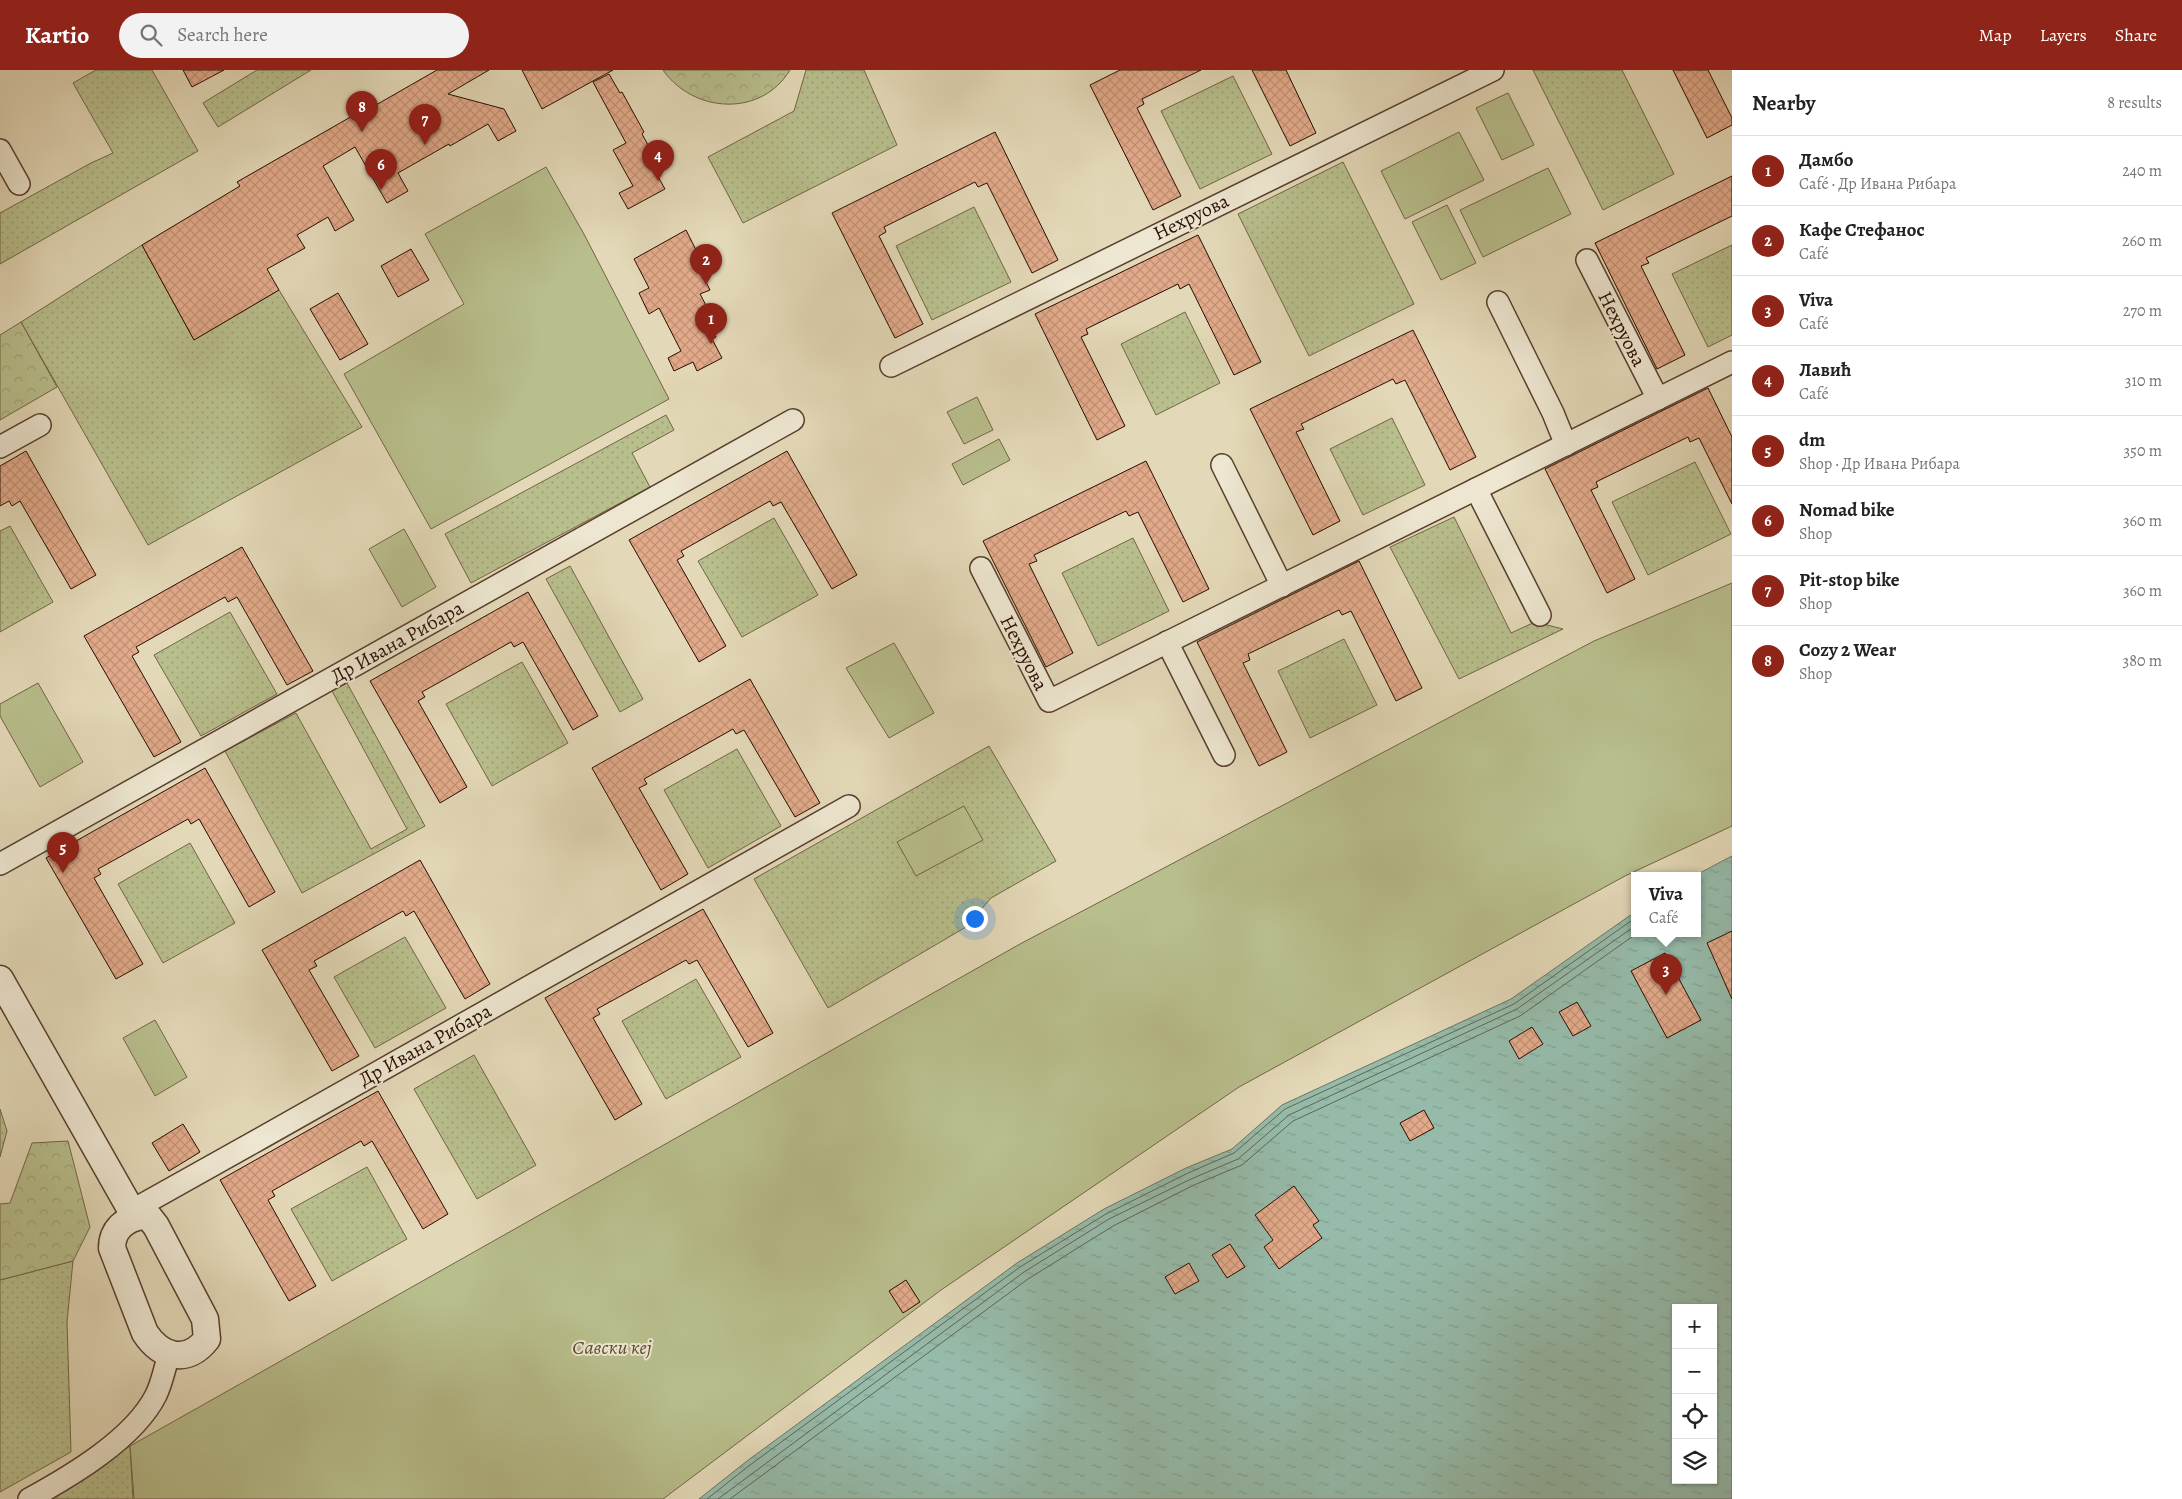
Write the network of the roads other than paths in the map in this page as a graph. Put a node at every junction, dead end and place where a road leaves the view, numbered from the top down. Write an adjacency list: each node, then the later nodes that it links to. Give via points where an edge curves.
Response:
1 (1493, 70): 7 (street, Нехруова)
2 (0, 150): 3 (street)
3 (19, 184)
4 (1587, 260): 8 (street, Нехруова)
5 (1498, 302): 11 (street)
6 (1732, 362): 8 (street, Нехруова)
7 (891, 366)
8 (1658, 399): 11 (street, Нехруова)
9 (793, 420): 21 (street, Др Ивана Рибара)
10 (40, 424): 12 (street)
11 (1566, 445): 14 (street, Нехруова)
12 (0, 447)
13 (1222, 465): 16 (street)
14 (1476, 490): 16 (street, Нехруова); 17 (street)
15 (981, 568): 18 (street, Нехруова, via 1049,701)
16 (1282, 586): 18 (street, Нехруова)
17 (1540, 615)
18 (1167, 642): 19 (street)
19 (1224, 755)
20 (849, 806): 23 (street, Др Ивана Рибара, via 482,1012)
21 (0, 864)
22 (0, 978): 23 (street)
23 (133, 1214): 24 (street, Др Ивана Рибара, via 118,1228 112,1248 145,1333 153,1345); 24 (street, via 149,1217 156,1226 205,1319 207,1339 201,1346 181,1355)
24 (169, 1354): 25 (street, via 156,1395 140,1418 72,1475)
25 (29, 1499)

